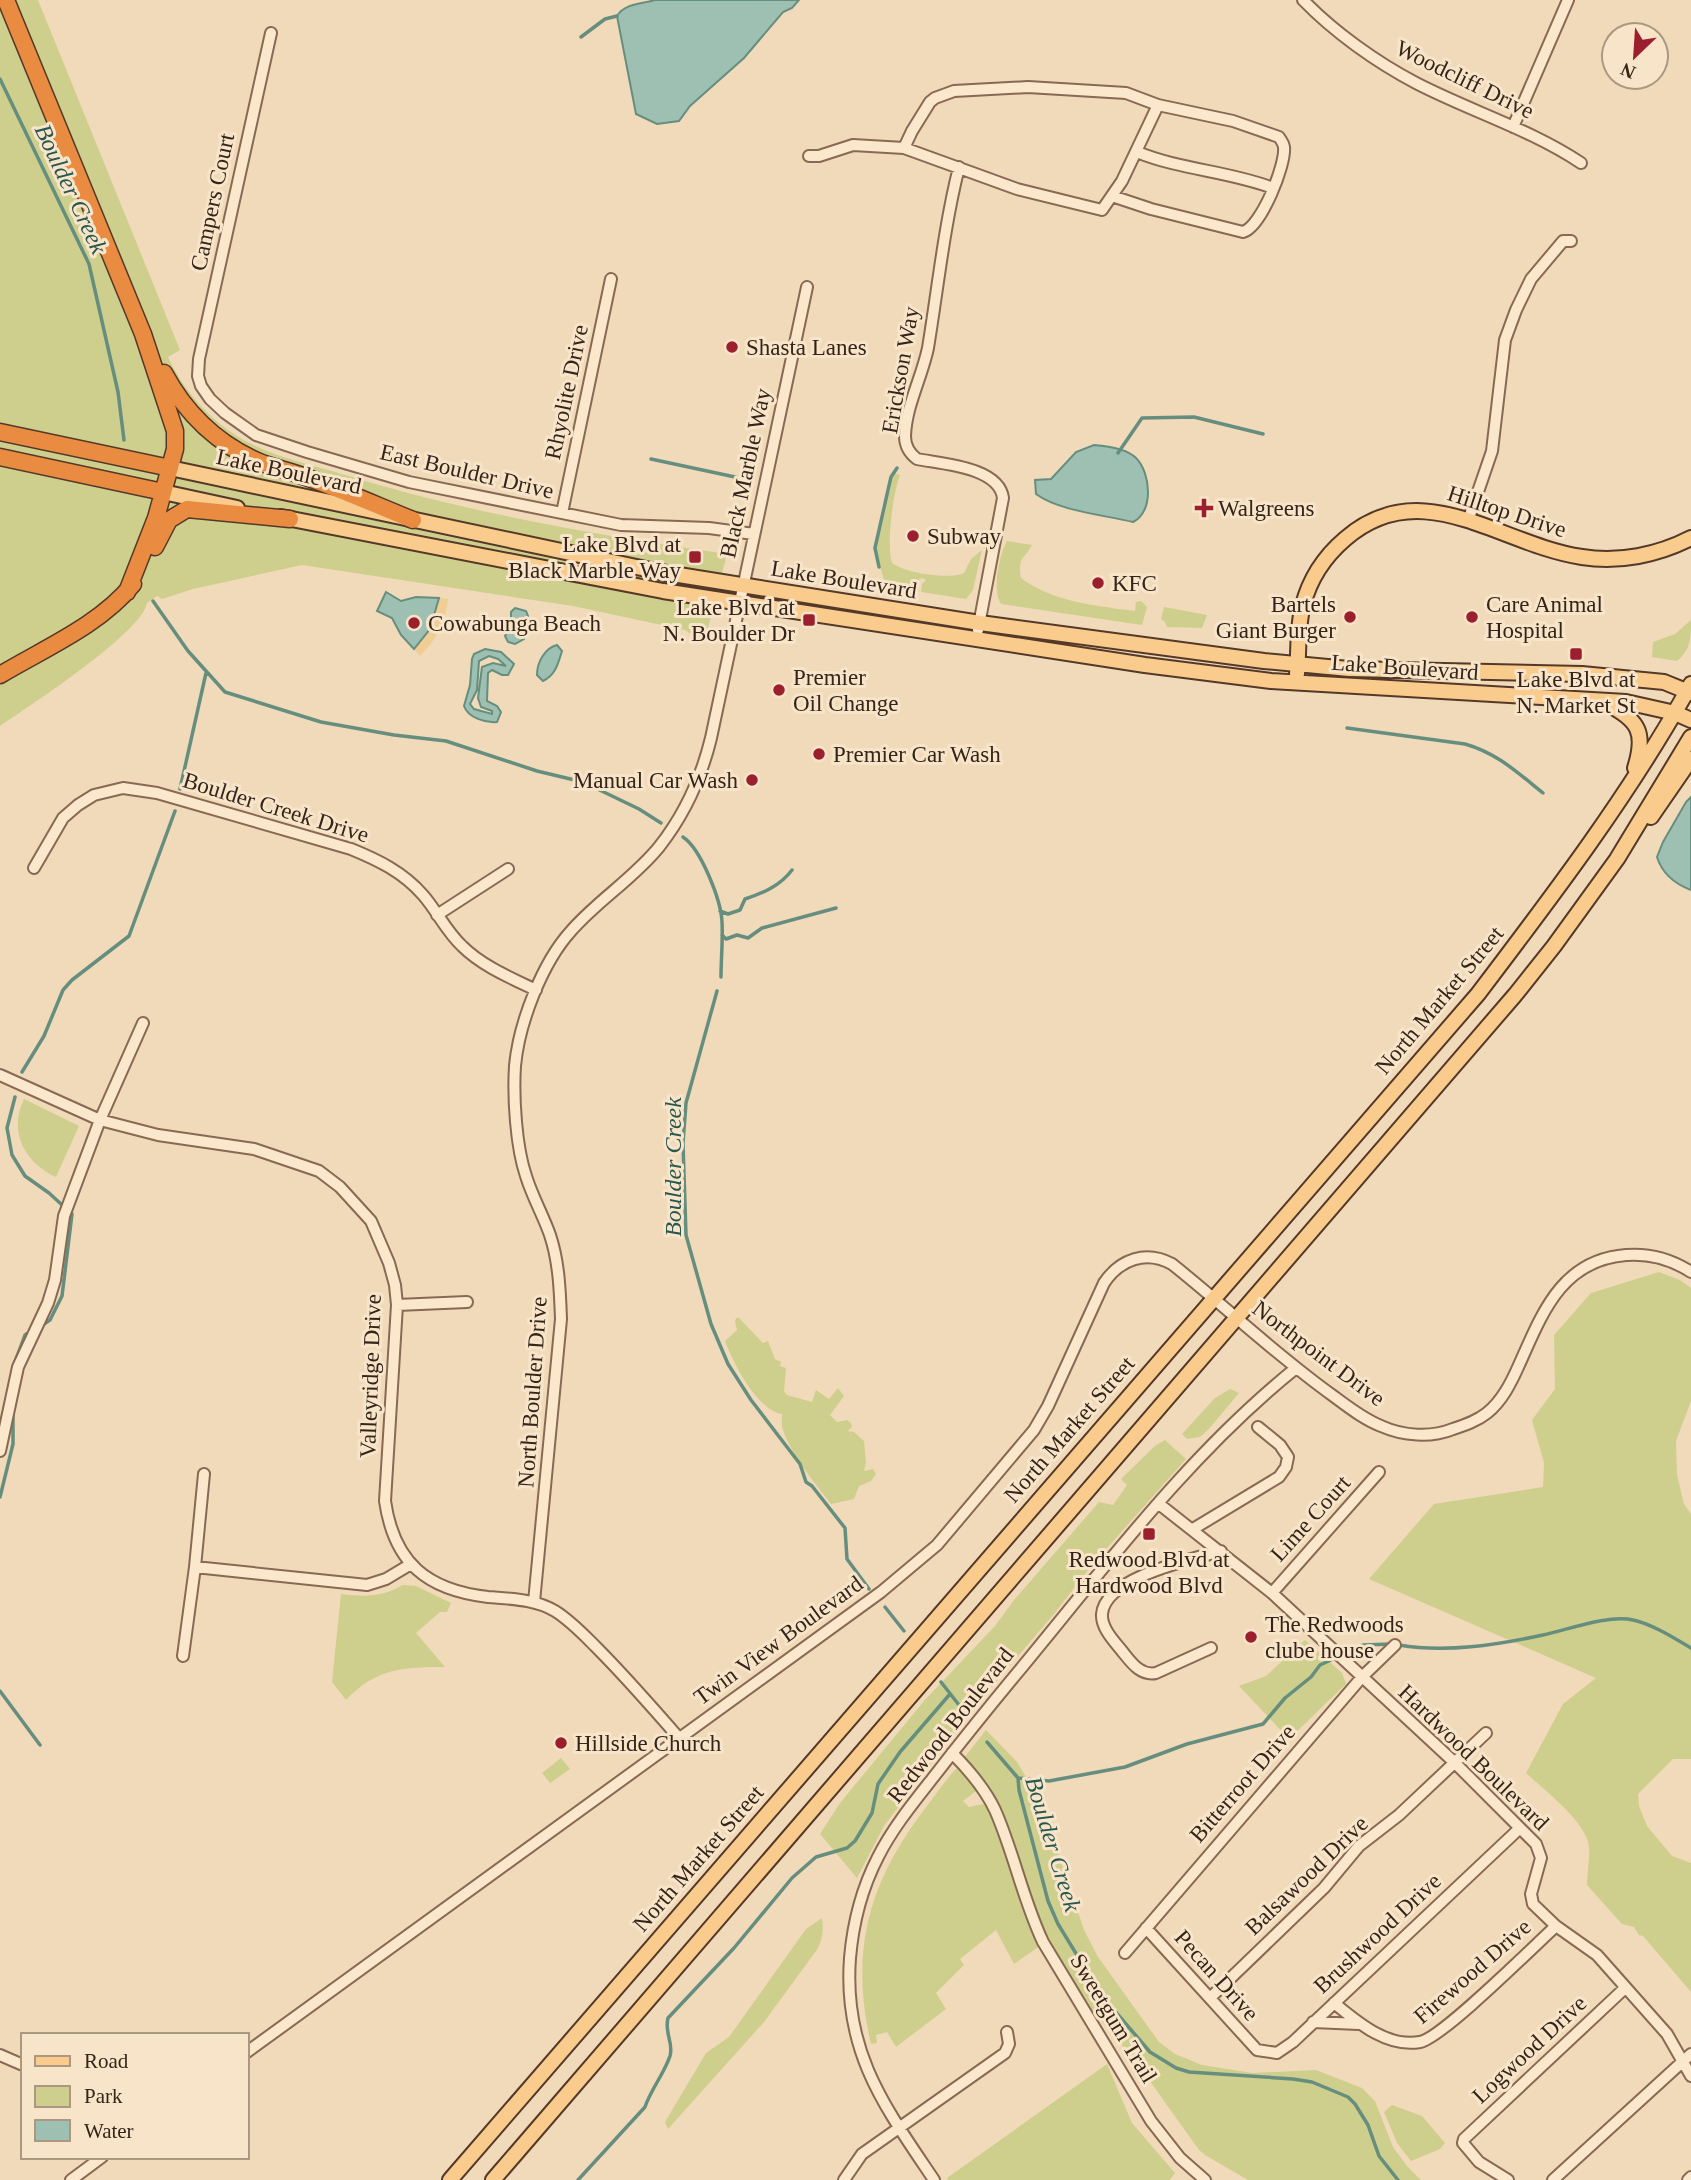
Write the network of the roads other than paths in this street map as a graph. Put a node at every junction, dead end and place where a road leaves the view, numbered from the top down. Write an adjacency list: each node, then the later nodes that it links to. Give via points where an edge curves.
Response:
1 (6, 0): 17 (highway)
2 (1303, 0): 6 (street, Woodcliff Drive, via 1354,43 1415,83)
3 (1568, 0): 6 (street)
4 (271, 33): 18 (street, Campers Court, via 198,363)
5 (1158, 105): 7 (street, via 1109,91 1028,87 954,91 930,102); 8 (street); 12 (street, via 1233,121 1279,137 1284,155)
6 (1513, 127): 10 (street, Woodcliff Drive)
7 (904, 148): 9 (street, via 853,145); 11 (street)
8 (1137, 152): 12 (street); 13 (street)
9 (809, 156)
10 (1581, 163)
11 (959, 167): 13 (street, via 1017,189 1102,210); 32 (street, Erickson Way, via 927,350 905,441 917,459 987,476 1001,488 1003,498)
12 (1273, 188): 13 (street, via 1257,222 1243,232)
13 (1112, 196)
14 (1571, 241): 26 (street, via 1563,241 1531,279 1505,340 1492,451)
15 (611, 279): 23 (street, Rhyolite Drive)
16 (807, 287): 27 (street, Black Marble Way)
17 (143, 334): 21 (highway, via 175,431); 25 (highway, via 180,400 225,443 259,462)
18 (199, 380): 23 (street, East Boulder Drive, via 216,405 264,438 397,479)
19 (0, 432): 21 (highway, Lake Boulevard)
20 (0, 457): 22 (highway, Lake Boulevard)
21 (170, 468): 22 (highway); 25 (main road, Lake Boulevard)
22 (163, 492): 24 (main road, Lake Boulevard); 30 (highway)
23 (562, 513): 27 (street, East Boulder Drive, via 634,527)
24 (290, 519): 30 (highway, via 187,509 169,520); 31 (main road, Lake Boulevard)
25 (413, 520): 29 (main road, Lake Boulevard)
26 (1468, 522): 28 (main road, Hilltop Drive, via 1587,558 1642,555); 34 (main road, Hilltop Drive, via 1435,511 1403,510 1357,528 1328,554 1311,581 1301,615)
27 (754, 534): 29 (street, Black Marble Way)
28 (1691, 538)
29 (744, 586): 31 (street, North Boulder Drive); 32 (main road, Lake Boulevard)
30 (127, 592): 35 (highway, via 93,620)
31 (740, 604): 33 (main road, Lake Boulevard); 48 (street, North Boulder Drive, via 706,760 681,817 639,870 571,931)
32 (980, 623): 33 (street, Erickson Way); 34 (main road, Lake Boulevard)
33 (976, 639): 36 (main road, Lake Boulevard)
34 (1298, 665): 36 (main road, Hilltop Drive); 37 (main road, Lake Boulevard, via 1582,674)
35 (0, 674)
36 (1296, 682): 38 (main road, Lake Boulevard)
37 (1690, 689): 39 (main road, North Market Street)
38 (1600, 701): 39 (main road, Lake Boulevard); 43 (main road, via 1631,718 1637,728 1641,745)
39 (1675, 713): 40 (main road, Lake Boulevard); 43 (main road, North Market Street)
40 (1691, 720)
41 (1691, 737): 44 (main road)
42 (1691, 759): 44 (main road)
43 (1629, 786): 53 (main road, North Market Street, via 1478,994)
44 (1617, 859): 56 (main road, via 1507,1005)
45 (34, 868): 47 (street, Boulder Creek Drive, via 64,818 78,805 106,791 142,790 381,861 415,887)
46 (508, 869): 47 (street)
47 (437, 915): 48 (street, Boulder Creek Drive, via 470,953)
48 (536, 990): 68 (street, North Boulder Drive, via 519,1041 514,1102 525,1174 554,1253 561,1319)
49 (143, 1023): 51 (street)
50 (0, 1075): 51 (street, Valleyridge Drive)
51 (100, 1121): 55 (street, Valleyridge Drive, via 254,1149 319,1171 371,1221 389,1263); 59 (street, via 64,1216 48,1303 18,1367)
52 (1691, 1272): 57 (street, Northpoint Drive, via 1674,1262 1642,1255 1610,1257 1584,1268 1551,1299 1504,1393 1487,1413 1447,1432 1416,1434 1381,1426)
53 (1212, 1298): 56 (street, Northpoint Drive); 74 (street, Twin View Boulevard, via 1163,1259 1139,1257 1116,1269 1104,1283 1034,1430 943,1539 881,1592); 96 (main road, North Market Street)
54 (467, 1303): 55 (street)
55 (397, 1306): 65 (street, Valleyridge Drive, via 385,1501 391,1532)
56 (1238, 1318): 57 (street, Northpoint Drive); 97 (main road)
57 (1296, 1368): 62 (street, Redwood Boulevard, via 1226,1429)
58 (1258, 1427): 63 (street, via 1284,1449 1286,1467 1279,1477)
59 (0, 1451)
60 (1379, 1472): 67 (street, Lime Court)
61 (204, 1474): 66 (street)
62 (1160, 1504): 63 (street, Hardwood Boulevard); 75 (street, Redwood Boulevard)
63 (1193, 1529): 64 (street, Hardwood Boulevard)
64 (1221, 1551): 67 (street, Hardwood Boulevard); 70 (street, via 1128,1582 1107,1601 1102,1615 1113,1640 1147,1674)
65 (411, 1564): 66 (street, via 367,1585); 68 (street, Valleyridge Drive, via 456,1592)
66 (195, 1567): 71 (street)
67 (1272, 1592): 72 (street, Hardwood Boulevard)
68 (534, 1602): 74 (street, Valleyridge Drive, via 571,1622)
69 (1395, 1645): 72 (street, Bitterroot Drive)
70 (1212, 1648)
71 (183, 1656)
72 (1362, 1677): 76 (street, Hardwood Boulevard); 79 (street, Bitterroot Drive)
73 (1486, 1733): 76 (street, Balsawood Drive)
74 (679, 1738): 88 (street, Twin View Boulevard)
75 (952, 1754): 93 (street, Redwood Boulevard, via 878,1856 855,1925 850,1970 855,2031 872,2083); 100 (street, Sweetgum Trail, via 995,1809 1043,1942 1151,2121 1180,2158)
76 (1454, 1762): 77 (street, Hardwood Boulevard); 82 (street, Balsawood Drive, via 1359,1846 1324,1888)
77 (1520, 1828): 78 (street, Hardwood Boulevard, via 1536,1844 1541,1858 1531,1899); 83 (street, Brushwood Drive)
78 (1556, 1926): 81 (street, Hardwood Boulevard, via 1597,1955); 85 (street, Firewood Drive, via 1427,2040 1388,2039)
79 (1146, 1928): 80 (street, Bitterroot Drive); 82 (street, Pecan Drive)
80 (1125, 1953)
81 (1625, 1988): 90 (street, Hardwood Boulevard); 101 (street, Logwood Drive, via 1467,2135 1463,2143 1479,2162)
82 (1210, 1997): 87 (street, Pecan Drive)
83 (1334, 2003): 84 (street, Brushwood Drive); 85 (street)
84 (1313, 2022): 85 (street); 87 (street, Brushwood Drive, via 1282,2051 1268,2054)
85 (1361, 2024)
86 (1007, 2032): 93 (street, via 1005,2053)
87 (1257, 2050)
88 (248, 2052)
89 (0, 2055): 91 (street)
90 (1687, 2057): 92 (street, Hardwood Boulevard); 102 (street)
91 (21, 2064)
92 (1691, 2076)
93 (899, 2128): 98 (street, via 862,2154); 99 (street, Redwood Boulevard)
94 (99, 2159): 95 (street)
95 (71, 2180)
96 (450, 2180)
97 (493, 2180)
98 (844, 2180)
99 (934, 2180)
100 (1205, 2180)
101 (1508, 2180)
102 (1553, 2180)

